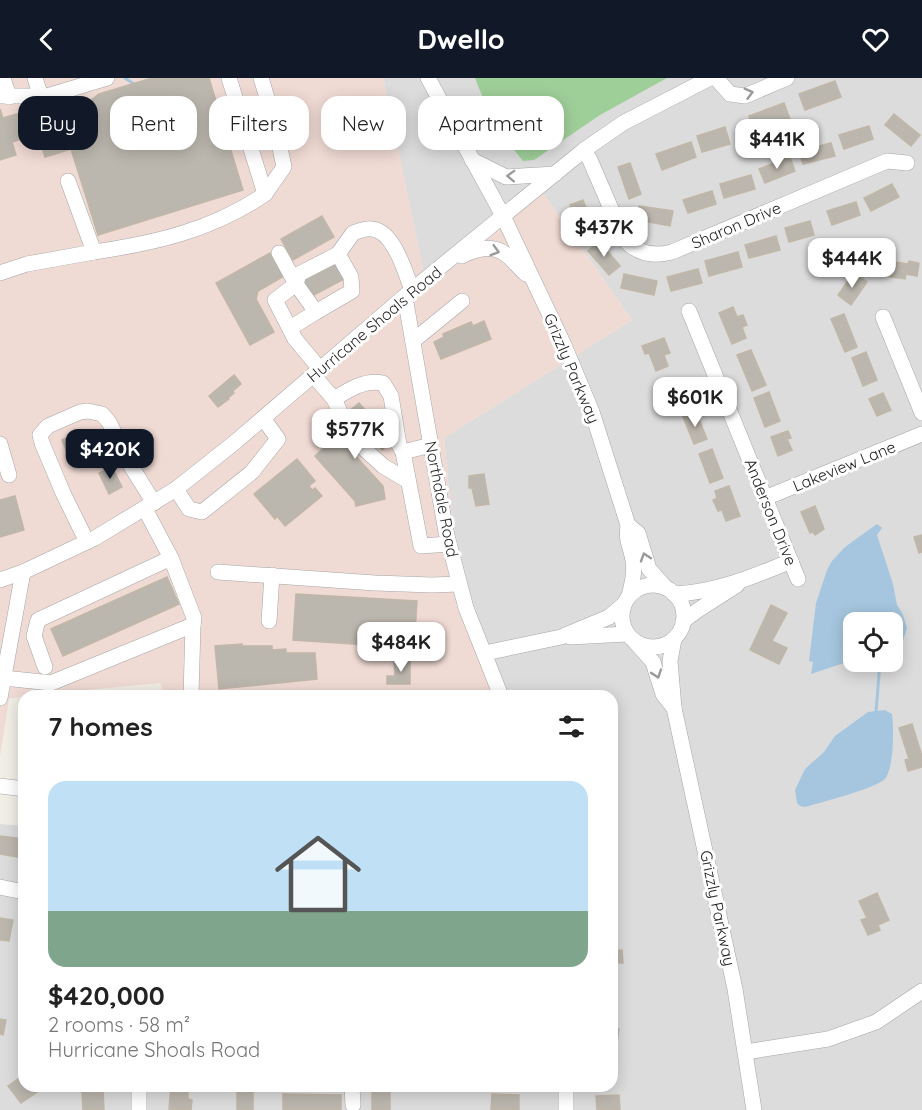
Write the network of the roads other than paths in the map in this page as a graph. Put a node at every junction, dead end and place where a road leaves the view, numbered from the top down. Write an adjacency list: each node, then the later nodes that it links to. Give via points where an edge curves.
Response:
1 (3, 78): 11 (street)
2 (35, 78): 12 (street)
3 (105, 78): 10 (street)
4 (229, 78): 19 (street)
5 (261, 78): 19 (street, via 284,167)
6 (428, 78): 15 (street, Grizzly Parkway)
7 (710, 78): 14 (street, Hurricane Shoals Road, via 623,123)
8 (717, 78): 9 (street, one-way to 9, via 730,94 745,96)
9 (787, 78)
10 (71, 83): 13 (street)
11 (4, 96)
12 (41, 96)
13 (43, 96)
14 (584, 150): 16 (street, Sharon Drive, via 624,239 630,247 652,255 672,252 887,161); 17 (street, Hurricane Shoals Road)
15 (472, 159): 17 (street, one-way to 15, via 506,177); 20 (street, Grizzly Parkway)
16 (907, 163)
17 (555, 174): 20 (street, Hurricane Shoals Road)
18 (68, 181): 21 (street)
19 (265, 194): 21 (street, via 241,211 195,230 136,246)
20 (503, 216): 24 (street, Hurricane Shoals Road); 26 (street, Grizzly Parkway)
21 (93, 252): 25 (street)
22 (279, 253): 27 (street)
23 (338, 254): 27 (street, via 299,274); 28 (street, Northdale Road, via 353,233 372,229 384,233 392,243); 31 (street, via 351,277 352,291)
24 (450, 259): 26 (street, one-way to 26, via 481,248 494,249 507,254); 28 (street, Hurricane Shoals Road)
25 (0, 273)
26 (533, 279): 48 (street, Grizzly Parkway, via 592,412)
27 (296, 284): 31 (street); 33 (street, via 274,300)
28 (409, 293): 34 (street, Northdale Road); 35 (street, Hurricane Shoals Road)
29 (462, 301): 34 (street)
30 (689, 311): 46 (street, Anderson Drive)
31 (316, 312): 33 (street)
32 (883, 317): 37 (street)
33 (290, 328): 35 (street)
34 (413, 341): 41 (street, Northdale Road)
35 (316, 372): 36 (street); 38 (street, Hurricane Shoals Road)
36 (334, 399): 42 (street, via 348,389 374,381 383,383 391,396); 44 (street, via 355,440 383,466)
37 (922, 412)
38 (262, 418): 45 (street, Hurricane Shoals Road); 45 (street, via 278,439 252,472 202,512 189,509)
39 (922, 434): 46 (street, Lakeview Lane)
40 (0, 444): 43 (street)
41 (431, 445): 42 (street); 50 (street, Northdale Road)
42 (403, 452): 44 (street)
43 (9, 475)
44 (408, 481): 50 (street, via 422,546)
45 (176, 489): 47 (street, Hurricane Shoals Road)
46 (765, 498): 52 (street, Anderson Drive)
47 (149, 506): 49 (street, Hurricane Shoals Road); 49 (street, via 106,417 88,411 48,426 40,435 42,443); 51 (street)
48 (628, 525): 60 (street, Grizzly Parkway, one-way to 48, via 649,568 638,533); 61 (street, Grizzly Parkway, via 626,540 633,561 633,579)
49 (87, 542): 53 (street, Hurricane Shoals Road)
50 (449, 544): 59 (street, Northdale Road)
51 (171, 558): 64 (street, via 194,618); 69 (street, via 38,620 34,636)
52 (791, 561): 56 (street, Anderson Drive); 58 (street)
53 (23, 572): 57 (street, Hurricane Shoals Road); 70 (street)
54 (218, 572): 55 (street)
55 (272, 575): 59 (street); 62 (street)
56 (798, 579)
57 (0, 580)
58 (744, 580): 60 (street, via 693,594); 63 (street)
59 (459, 584): 68 (street, Northdale Road)
60 (670, 591): 61 (street, via 647,586 637,589); 63 (street, via 680,602)
61 (627, 600): 65 (street, via 609,617); 66 (street, via 621,615)
62 (269, 621)
63 (683, 621): 67 (street)
64 (193, 625): 70 (street, via 51,683); 71 (street)
65 (561, 637): 66 (street); 68 (street)
66 (631, 638): 67 (street, via 655,648); 74 (street, Grizzly Parkway, one-way to 74, via 653,663 663,694)
67 (674, 639): 74 (street, Grizzly Parkway, via 670,662)
68 (485, 653): 72 (street, Northdale Road)
69 (45, 667)
70 (4, 678): 73 (street)
71 (191, 690)
72 (499, 690)
73 (0, 698)
74 (674, 708): 80 (street, Grizzly Parkway, via 724,932)
75 (0, 786): 76 (street)
76 (18, 788)
77 (0, 887): 78 (street)
78 (18, 891)
79 (922, 991): 80 (street, via 876,1022 828,1039)
80 (746, 1052): 87 (street, Grizzly Parkway)
81 (139, 1092): 85 (street)
82 (352, 1092): 84 (street)
83 (566, 1092): 86 (street)
84 (353, 1105)
85 (139, 1110)
86 (566, 1110)
87 (754, 1110)

